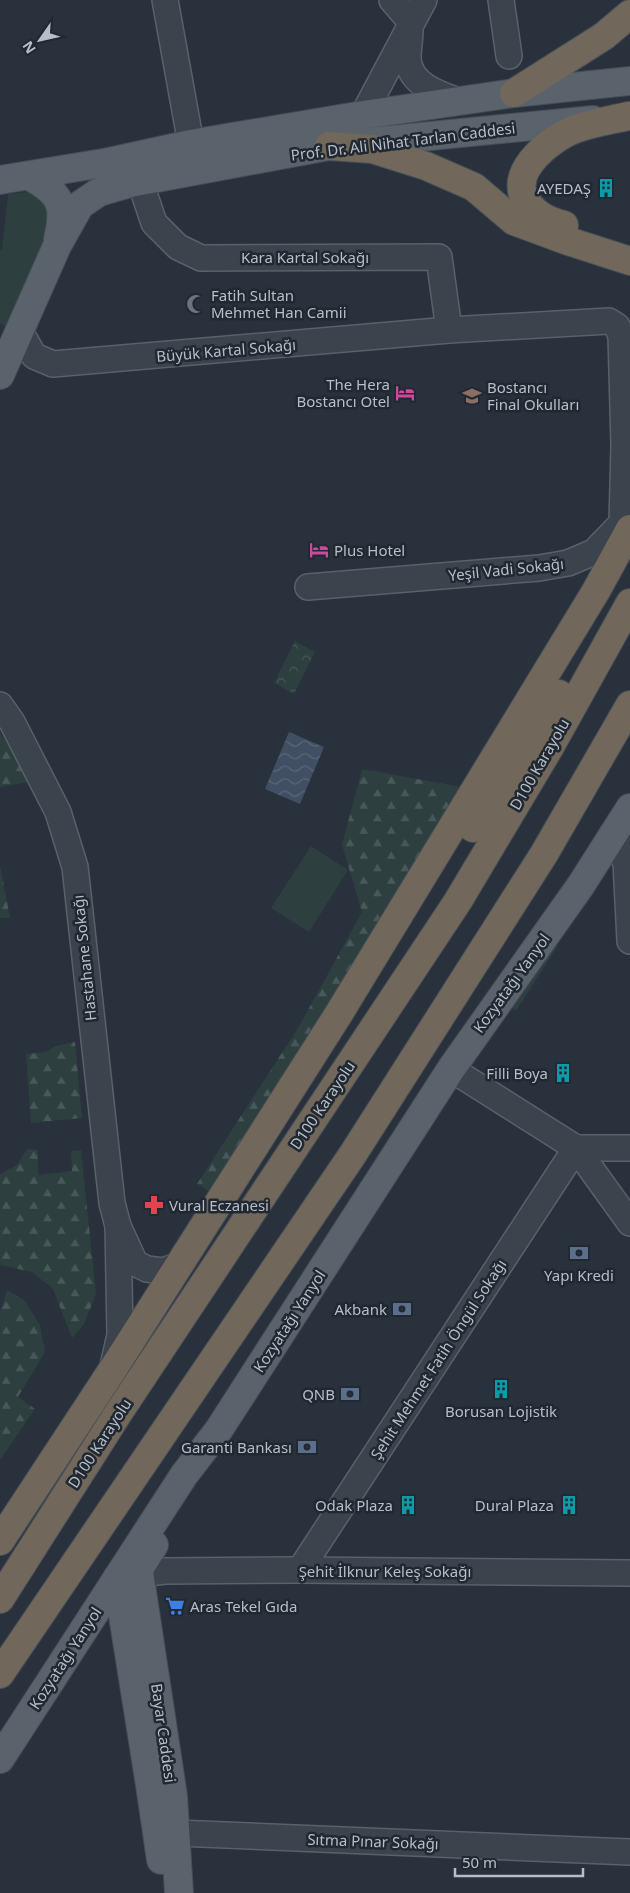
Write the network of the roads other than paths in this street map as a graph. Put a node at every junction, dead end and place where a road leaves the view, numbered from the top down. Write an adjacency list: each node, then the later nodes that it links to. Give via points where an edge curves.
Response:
1 (165, 0): 15 (street)
2 (392, 0): 6 (street)
3 (424, 0): 6 (street)
4 (501, 0): 7 (street)
5 (630, 14): 11 (highway, via 604,36)
6 (411, 22): 12 (street, via 408,59 413,72 435,93); 13 (street)
7 (509, 56)
8 (630, 74): 10 (main road)
9 (630, 81): 10 (main road)
10 (572, 87): 11 (main road, Prof. Dr. Ali Nihat Tarlan Caddesi)
11 (514, 93): 12 (main road, Prof. Dr. Ali Nihat Tarlan Caddesi)
12 (459, 101): 13 (main road, Prof. Dr. Ali Nihat Tarlan Caddesi)
13 (363, 115): 15 (main road, Prof. Dr. Ali Nihat Tarlan Caddesi)
14 (629, 116): 16 (main road, Prof. Dr. Ali Nihat Tarlan Caddesi); 19 (highway, via 574,129 537,154 523,173 521,183 528,203 536,213 552,222)
15 (191, 144): 17 (main road, Prof. Dr. Ali Nihat Tarlan Caddesi, via 109,162)
16 (329, 146): 18 (main road, Prof. Dr. Ali Nihat Tarlan Caddesi); 21 (highway, via 372,149 426,166 474,187 514,221)
17 (9, 177): 20 (main road, via 45,184 55,194 63,220)
18 (140, 181): 20 (main road, Prof. Dr. Ali Nihat Tarlan Caddesi, via 99,192 80,205); 22 (street, Kara Kartal Sokağı, via 154,223 178,248 201,258 439,257)
19 (630, 244)
20 (56, 246): 23 (main road)
21 (630, 261)
22 (448, 330): 23 (street, Büyük Kartal Sokağı, via 53,364 34,356); 25 (street, via 609,321 617,326 621,336)
23 (20, 331): 24 (main road)
24 (0, 375)
25 (627, 527): 26 (street, Yeşil Vadi Sokağı, via 594,552 568,564); 34 (highway, via 599,586)
26 (308, 586)
27 (630, 589): 34 (highway, via 410,921)
28 (630, 603): 46 (highway, D100 Karayolu, via 551,745 458,901 117,1415)
29 (0, 704): 39 (street, Hastahane Sokağı, via 58,812 75,867 112,1203)
30 (628, 711): 47 (highway, via 544,854 353,1154)
31 (630, 808): 32 (main road, Kozyatağı Yanyol)
32 (621, 835): 33 (street, via 626,862); 35 (main road, Kozyatağı Yanyol, via 581,885)
33 (630, 940)
34 (338, 1015): 40 (highway)
35 (451, 1069): 36 (street); 45 (main road, Kozyatağı Yanyol, via 218,1431 190,1467)
36 (576, 1148): 37 (street); 38 (street); 43 (street, Şehit Mehmet Fatih Öngül Sokağı)
37 (630, 1148)
38 (630, 1223)
39 (118, 1226): 40 (street, Hastahane Sokağı, via 135,1263 163,1272); 41 (street, Hastahane Sokağı, via 120,1335)
40 (179, 1265): 41 (highway)
41 (113, 1369): 42 (highway)
42 (0, 1541)
43 (300, 1570): 44 (street, Şehit İlknur Keleş Sokağı); 45 (street, Şehit İlknur Keleş Sokağı, via 165,1571)
44 (630, 1573)
45 (128, 1576): 48 (main road, Kozyatağı Yanyol); 49 (main road, Bayar Caddesi, via 170,1778); 51 (main road, Bayar Caddesi)
46 (0, 1599)
47 (0, 1674)
48 (0, 1760)
49 (176, 1833): 50 (street, Sıtma Pınar Sokağı); 52 (main road, Bayar Caddesi)
50 (630, 1852)
51 (162, 1893)
52 (180, 1893)

